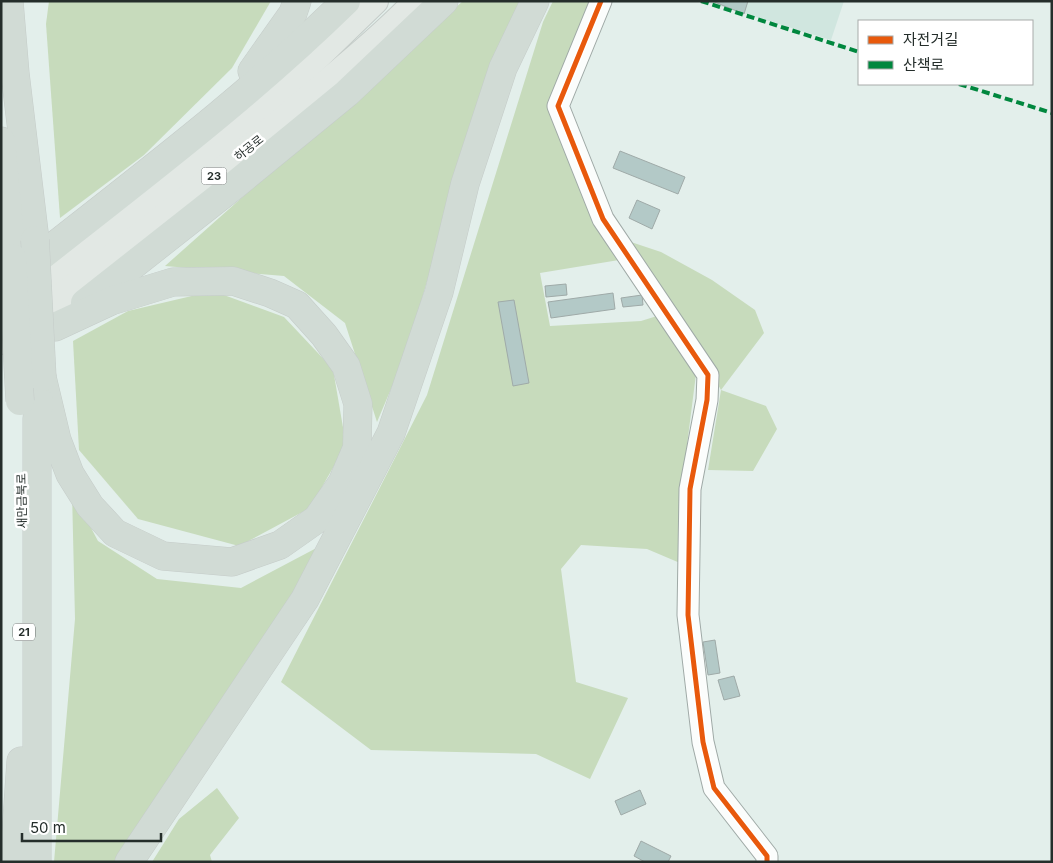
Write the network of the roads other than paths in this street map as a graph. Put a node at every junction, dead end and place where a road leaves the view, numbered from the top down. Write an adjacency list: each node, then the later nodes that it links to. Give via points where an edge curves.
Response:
1 (9, 1): 10 (highway)
2 (25, 1): 10 (highway)
3 (297, 1): 11 (highway, via 293,13 264,57)
4 (346, 1): 11 (highway)
5 (374, 1): 14 (main road, 하공로 / 23, via 310,64 118,228)
6 (417, 1): 16 (main road, 하공로 / 23, via 396,23 262,138 88,277)
7 (444, 1): 15 (highway, via 347,93)
8 (535, 1): 22 (highway, via 503,68 465,184 439,292 391,433 305,599)
9 (601, 1): 19 (street, via 558,106 603,219 708,375 707,400 690,489 688,615 703,742 714,788)
10 (15, 73): 18 (highway, bridge, via 35,240)
11 (205, 127): 13 (highway)
12 (1, 141): 20 (highway, 새만금북로 / 21, bridge, via 20,401 26,704)
13 (1, 287)
14 (1, 315)
15 (55, 327): 17 (highway); 18 (highway, via 111,301 173,282 233,281 270,293 297,305 346,366 358,404 357,448 342,483 317,519 280,545 232,562 163,556 115,533 90,506 70,474 57,440)
16 (1, 341)
17 (1, 368)
18 (42, 377): 21 (highway, via 37,419)
19 (768, 860)
20 (14, 862)
21 (36, 862)
22 (129, 862)

